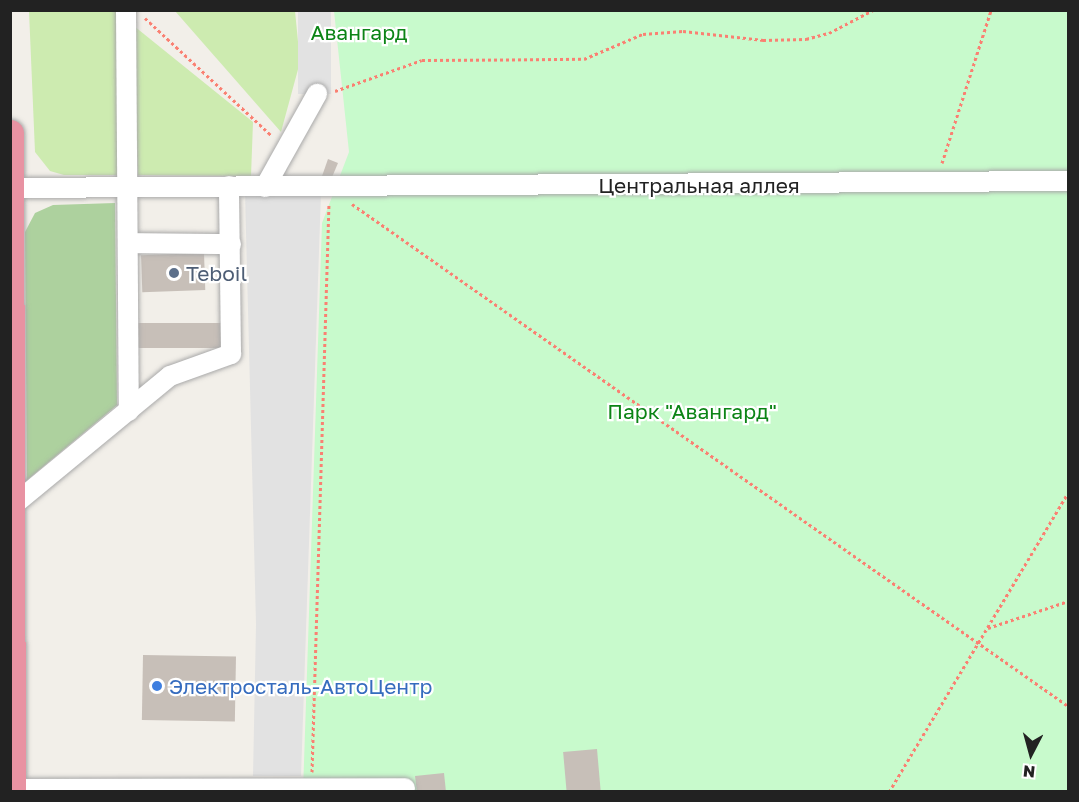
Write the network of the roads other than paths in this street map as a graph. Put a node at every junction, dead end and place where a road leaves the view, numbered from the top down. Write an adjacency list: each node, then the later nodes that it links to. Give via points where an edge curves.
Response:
1 (134, 13): 8 (street)
2 (325, 93): 6 (street)
3 (10, 133): 7 (highway)
4 (1068, 181): 6 (street, Центральная аллея, via 333,192)
5 (229, 186): 6 (street, Центральная аллея); 8 (street, Центральная аллея); 10 (street)
6 (265, 186)
7 (11, 188): 8 (street, Центральная аллея); 12 (highway)
8 (127, 188): 9 (street)
9 (129, 243): 10 (street); 11 (street)
10 (231, 244): 11 (street, via 231,354 170,376)
11 (129, 411): 12 (street)
12 (11, 507): 14 (highway)
13 (278, 776): 14 (street, via 278,782)
14 (12, 787): 16 (street)
15 (405, 788): 16 (street)
16 (312, 790)

